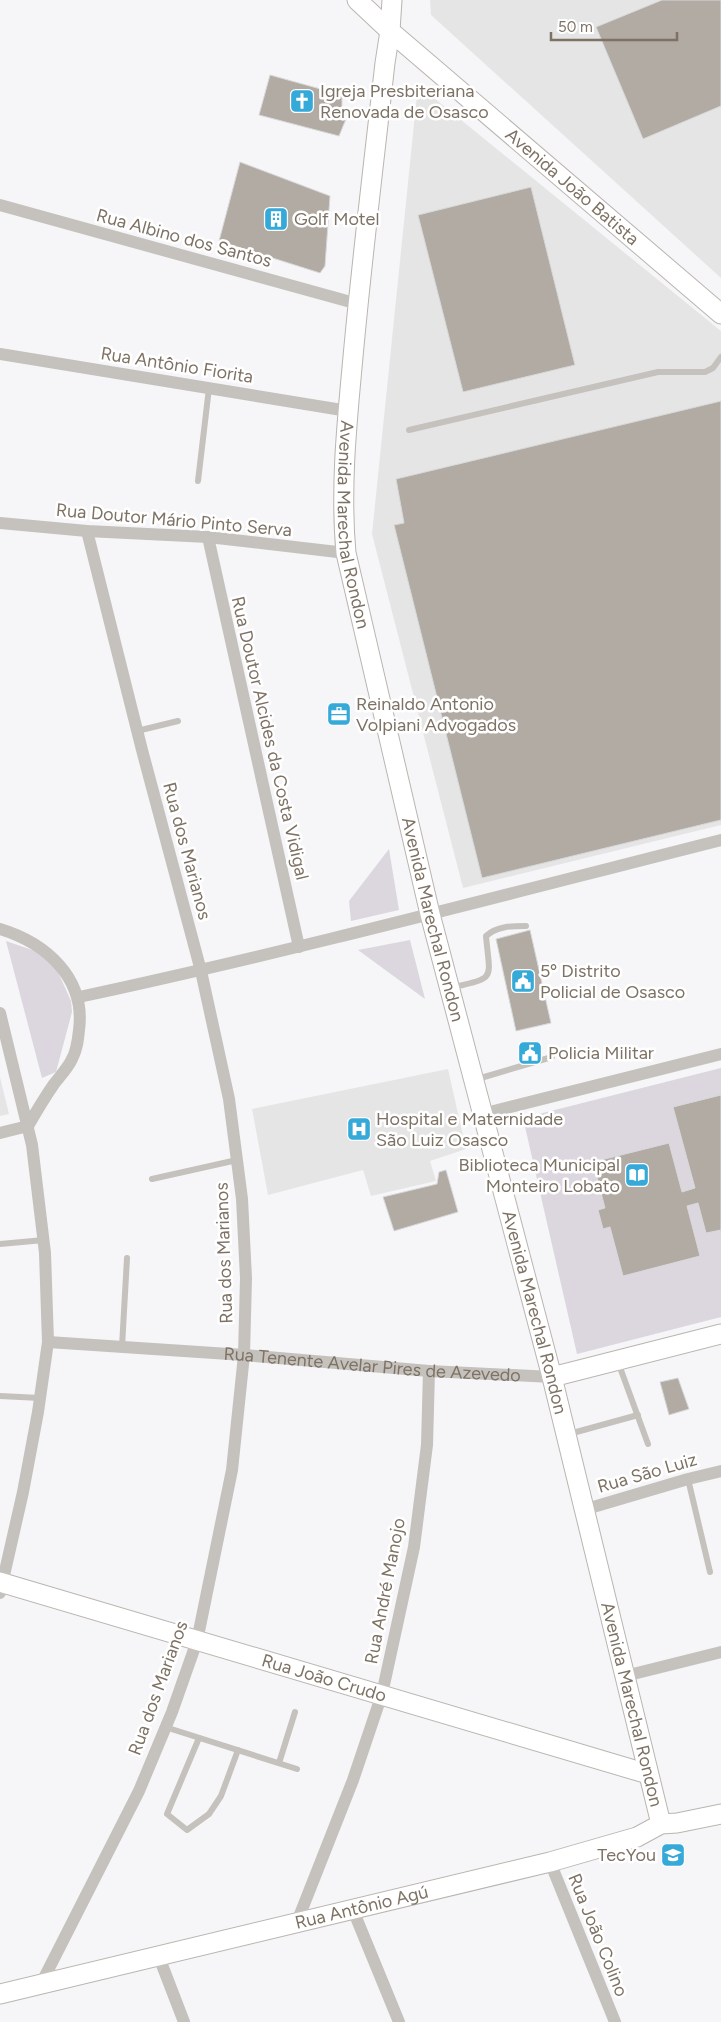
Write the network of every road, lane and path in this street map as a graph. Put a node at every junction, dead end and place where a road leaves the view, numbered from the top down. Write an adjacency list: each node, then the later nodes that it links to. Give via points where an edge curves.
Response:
1 (357, 0): 3 (main road, Avenida João Batista)
2 (392, 0): 3 (main road, Avenida Marechal Rondon)
3 (390, 31): 5 (main road, Avenida Marechal Rondon); 6 (main road, Avenida João Batista)
4 (0, 205): 5 (street, Rua Albino dos Santos)
5 (358, 304): 10 (main road, Avenida Marechal Rondon)
6 (721, 314)
7 (0, 354): 9 (street, Rua Antônio Fiorita)
8 (721, 357): 11 (lane, via 713,368 705,372 658,372)
9 (208, 388): 10 (street, Rua Antônio Fiorita); 12 (lane)
10 (348, 411): 16 (main road, Avenida Marechal Rondon, via 344,507)
11 (409, 430)
12 (198, 481)
13 (0, 523): 14 (street, Rua Doutor Mário Pinto Serva)
14 (87, 531): 15 (street, Rua Doutor Mário Pinto Serva); 18 (street, Rua dos Marianos)
15 (208, 537): 16 (street, Rua Doutor Mário Pinto Serva); 23 (street, Rua Doutor Alcides da Costa Vidigal)
16 (346, 553): 20 (main road, Avenida Marechal Rondon)
17 (178, 721): 18 (lane)
18 (137, 731): 24 (street, Rua dos Marianos)
19 (721, 840): 20 (street)
20 (430, 914): 23 (street); 25 (main road, Avenida Marechal Rondon)
21 (526, 926): 25 (lane, via 498,928 486,936 491,969 487,976)
22 (0, 929): 26 (street, via 18,934 39,946 68,976)
23 (299, 947): 24 (street)
24 (201, 971): 26 (street); 34 (street, Rua dos Marianos, via 229,1099)
25 (449, 988): 30 (main road, Avenida Marechal Rondon)
26 (79, 997): 32 (street, via 78,1043 72,1059)
27 (0, 1012): 32 (street)
28 (721, 1054): 31 (street)
29 (552, 1057): 30 (lane)
30 (473, 1080): 31 (main road, Avenida Marechal Rondon)
31 (482, 1114): 45 (main road, Avenida Marechal Rondon)
32 (28, 1126): 33 (street); 36 (street)
33 (0, 1133)
34 (237, 1160): 35 (lane); 42 (street, Rua dos Marianos, via 246,1278)
35 (152, 1179)
36 (44, 1240): 37 (lane); 40 (street)
37 (0, 1244)
38 (127, 1258): 41 (lane)
39 (721, 1334): 43 (main road, Rua Tenente Avelar Pires de Azevedo)
40 (48, 1342): 41 (street, Rua Tenente Avelar Pires de Azevedo); 47 (street)
41 (122, 1347): 42 (street, Rua Tenente Avelar Pires de Azevedo)
42 (244, 1354): 44 (street, Rua Tenente Avelar Pires de Azevedo); 56 (street, Rua dos Marianos, via 232,1470)
43 (618, 1360): 45 (main road, Rua Tenente Avelar Pires de Azevedo); 48 (lane)
44 (429, 1371): 45 (street, Rua Tenente Avelar Pires de Azevedo); 59 (street, Rua André Manojo, via 427,1445 414,1547)
45 (552, 1377): 49 (main road, Avenida Marechal Rondon)
46 (0, 1396): 47 (lane)
47 (40, 1398): 55 (street, via 24,1492)
48 (638, 1415): 49 (lane); 50 (lane)
49 (565, 1435): 53 (main road, Avenida Marechal Rondon)
50 (648, 1444)
51 (721, 1471): 52 (street, Rua São Luiz)
52 (688, 1479): 53 (street, Rua São Luiz); 54 (lane)
53 (583, 1510): 58 (main road, Avenida Marechal Rondon)
54 (710, 1572)
55 (1, 1586): 56 (main road, Rua João Crudo)
56 (197, 1641): 59 (main road, Rua João Crudo); 61 (street, Rua dos Marianos)
57 (721, 1652): 58 (street)
58 (625, 1676): 66 (main road, Avenida Marechal Rondon)
59 (382, 1694): 66 (main road, Rua João Crudo); 71 (street, Rua André Manojo, via 353,1780)
60 (295, 1712): 64 (lane)
61 (165, 1727): 62 (lane); 73 (street, Rua dos Marianos, via 139,1791)
62 (199, 1738): 63 (lane); 63 (lane, via 167,1814 187,1830 209,1814 221,1796)
63 (238, 1750): 64 (lane)
64 (278, 1763): 65 (lane)
65 (297, 1769)
66 (648, 1774): 68 (main road, Avenida Marechal Rondon)
67 (721, 1814): 68 (main road, Rua Antônio Agú)
68 (661, 1824): 69 (main road, Rua Antônio Agú, via 638,1838)
69 (550, 1862): 70 (main road, Rua Antônio Agú); 77 (street, Rua João Colino)
70 (353, 1910): 71 (main road, Rua Antônio Agú); 76 (street)
71 (297, 1922): 72 (main road, Rua Antônio Agú)
72 (159, 1956): 73 (main road, Rua Antônio Agú); 75 (street)
73 (41, 1984): 74 (main road, Rua Antônio Agú)
74 (0, 1994)
75 (184, 2022)
76 (399, 2022)
77 (615, 2022)

